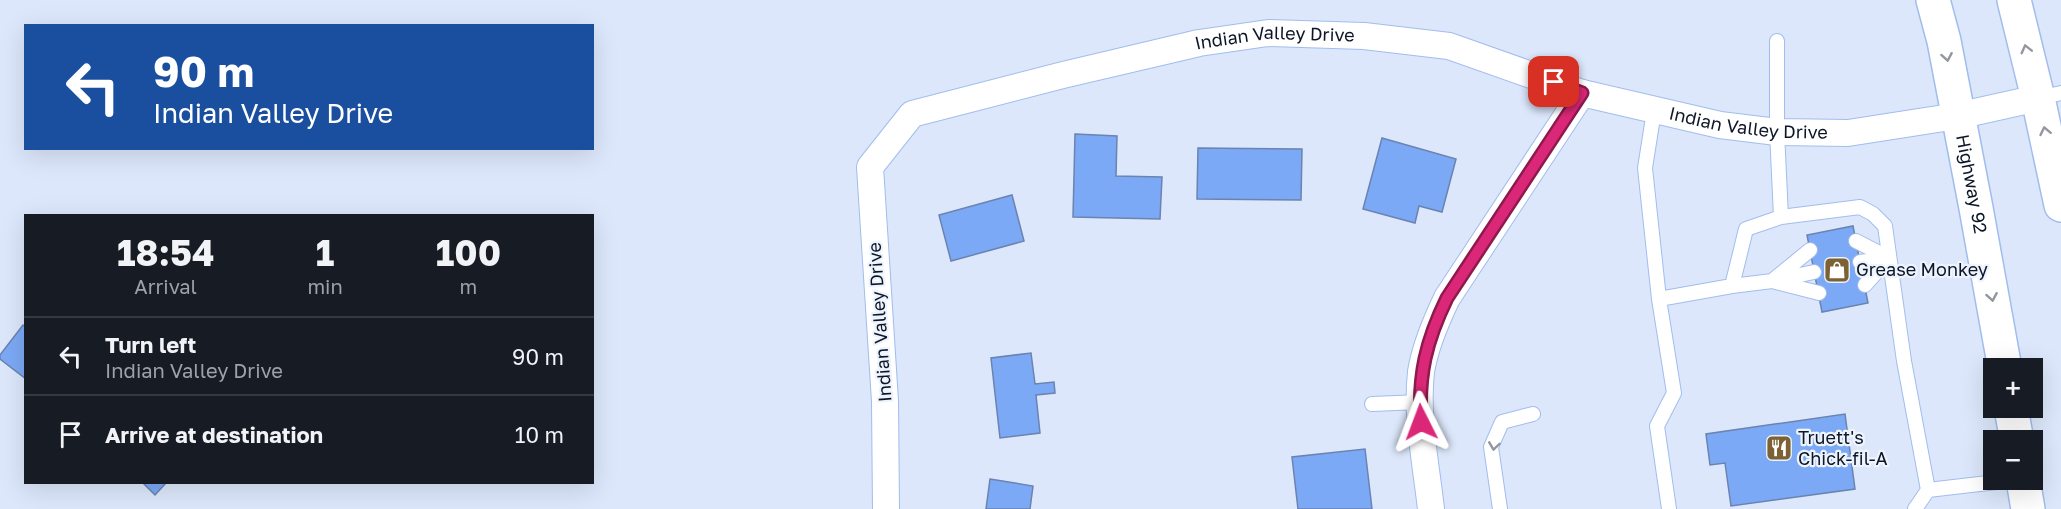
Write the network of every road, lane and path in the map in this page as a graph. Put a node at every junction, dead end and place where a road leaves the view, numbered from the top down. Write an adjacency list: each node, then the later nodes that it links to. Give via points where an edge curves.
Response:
1 (1933, 0): 7 (main road, Highway 92, one-way to 7)
2 (2014, 0): 5 (main road, one-way to 2)
3 (1777, 41): 8 (lane)
4 (1582, 93): 6 (street, Indian Valley Drive); 22 (street, via 1447,298 1422,369); 28 (street, Indian Valley Drive, via 1449,46 1364,36 1269,33 1200,43 912,114 870,167 885,400)
5 (2050, 96): 7 (street, Indian Valley Drive); 9 (main road, one-way to 5)
6 (1654, 111): 8 (street, Indian Valley Drive); 20 (lane, via 1645,168)
7 (1957, 116): 8 (street, Indian Valley Drive, via 1848,133); 21 (main road, Highway 92, one-way to 21)
8 (1777, 132): 10 (lane)
9 (2061, 204)
10 (1781, 217): 13 (lane, via 1860,207 1885,226); 18 (lane, via 1746,229)
11 (1856, 242): 13 (lane)
12 (1810, 250): 16 (lane)
13 (1890, 258): 14 (lane); 17 (lane); 26 (lane)
14 (1860, 262)
15 (1814, 272): 16 (lane)
16 (1772, 281): 18 (lane); 19 (lane)
17 (1865, 285)
18 (1732, 286): 20 (lane)
19 (1819, 293)
20 (1659, 299): 31 (lane, via 1674,393 1657,426)
21 (2003, 358)
22 (1420, 402): 23 (lane); 29 (street)
23 (1372, 404)
24 (1533, 414): 30 (lane, one-way to 30, via 1502,422 1491,447)
25 (1983, 484): 26 (lane)
26 (1928, 490): 32 (lane)
27 (2025, 490): 33 (main road)
28 (886, 509)
29 (1431, 509)
30 (1500, 509)
31 (1669, 509)
32 (1915, 509)
33 (2028, 509)

